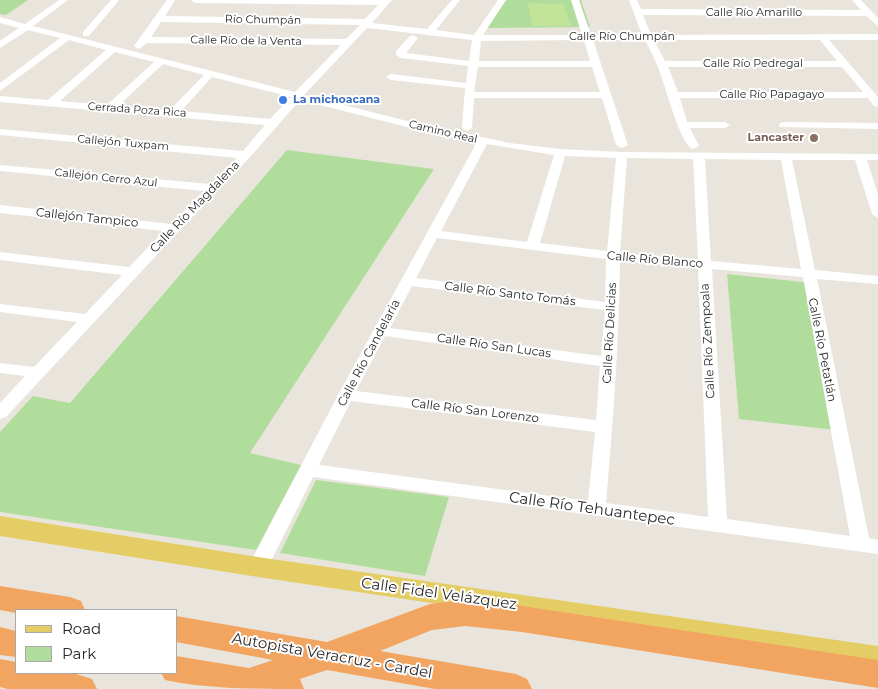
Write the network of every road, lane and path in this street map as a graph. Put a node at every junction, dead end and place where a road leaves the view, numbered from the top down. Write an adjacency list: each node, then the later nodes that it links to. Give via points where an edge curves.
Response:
1 (64, 0): 17 (street)
2 (115, 0): 19 (street)
3 (171, 0): 13 (street)
4 (195, 0): 10 (street)
5 (456, 0): 18 (street)
6 (502, 0): 26 (street)
7 (575, 0): 21 (street, Calle Río Delicias)
8 (634, 0): 11 (street)
9 (856, 0): 12 (street)
10 (387, 1): 15 (street, Calle Río Magdalena)
11 (639, 12): 12 (street, Calle Río Amarillo); 20 (street)
12 (869, 13): 16 (street)
13 (158, 19): 15 (street, Río Chumpán); 29 (street)
14 (0, 20): 17 (street, Camino Real)
15 (367, 23): 18 (street, Calle Río Chumpán); 27 (street, Calle Río Magdalena)
16 (878, 23)
17 (28, 24): 19 (street, Camino Real); 24 (street, Camino Real); 28 (street)
18 (430, 32): 26 (street, Calle Río Chumpán)
19 (86, 34): 29 (street, Camino Real)
20 (647, 36): 21 (street, Calle Río Chumpán); 22 (street, Calle Río Chumpán); 34 (street)
21 (587, 37): 26 (street, Calle Río Chumpán); 33 (street, Calle Río Delicias)
22 (822, 37): 23 (street, Calle Río Chumpán); 35 (street)
23 (878, 37)
24 (66, 38): 30 (street, Camino Real); 38 (street)
25 (413, 38): 32 (street, via 401,55)
26 (477, 38): 32 (street)
27 (348, 42): 29 (street, Calle Río de la Venta); 40 (street, Calle Río Magdalena)
28 (0, 45)
29 (138, 47): 30 (street, Camino Real); 31 (street, Camino Real); 40 (street, Camino Real)
30 (113, 50): 45 (street)
31 (161, 62): 36 (street, Camino Real); 47 (street)
32 (473, 64): 33 (street); 39 (street)
33 (596, 64): 41 (street, Calle Río Delicias)
34 (662, 64): 35 (street, Calle Río Pedregal); 42 (street)
35 (844, 64): 43 (street)
36 (210, 74): 40 (street, Camino Real); 48 (street)
37 (391, 77): 39 (street)
38 (0, 88)
39 (469, 91): 41 (street); 56 (street)
40 (301, 93): 49 (street, Camino Real); 50 (street, Calle Río Magdalena); 55 (street, Camino Real)
41 (606, 95): 60 (street, Calle Río Delicias)
42 (674, 95): 43 (street, Calle Río Papagayo); 51 (street)
43 (870, 95): 46 (street)
44 (0, 99): 45 (street, Cerrada Poza Rica)
45 (50, 104): 47 (street, Cerrada Poza Rica)
46 (878, 104)
47 (110, 108): 48 (street, Cerrada Poza Rica)
48 (173, 113): 50 (street, Cerrada Poza Rica)
49 (432, 120): 55 (street); 56 (street, Camino Real)
50 (273, 122): 64 (street, Calle Río Magdalena)
51 (683, 125): 52 (street); 61 (street)
52 (725, 125)
53 (784, 125): 54 (street)
54 (878, 126)
55 (423, 128): 58 (street, Camino Real)
56 (467, 128): 60 (street, Camino Real)
57 (0, 132): 64 (street, Callejón Tuxpam)
58 (484, 141): 62 (street, Camino Real); 72 (street, Calle Río Candelaria)
59 (878, 147): 63 (street, Camino Real)
60 (622, 150): 61 (street, Camino Real); 62 (street, Camino Real); 75 (street, Calle Río Delicias)
61 (696, 150): 63 (street, Camino Real); 76 (street, Calle Río Zempoala)
62 (560, 152): 73 (street)
63 (795, 153): 65 (street, Camino Real); 78 (street, Calle Río Petatlán)
64 (246, 155): 68 (street, Calle Río Magdalena)
65 (860, 157): 66 (street, Camino Real); 70 (street)
66 (878, 157)
67 (0, 168): 68 (street, Callejón Cerro Azul)
68 (212, 188): 71 (street, Calle Río Magdalena)
69 (0, 209): 71 (street, Callejón Tampico)
70 (878, 214)
71 (174, 228): 77 (street, Calle Río Magdalena)
72 (434, 234): 73 (street, Calle Río Blanco); 80 (street, Calle Río Candelaria)
73 (532, 247): 75 (street, Calle Río Blanco)
74 (0, 256): 77 (street)
75 (613, 256): 76 (street, Calle Río Blanco); 81 (street, Calle Río Delicias)
76 (703, 264): 78 (street, Calle Río Blanco); 94 (street, Calle Río Zempoala)
77 (134, 272): 83 (street, Calle Río Magdalena)
78 (807, 273): 79 (street, Calle Río Blanco); 95 (street, Calle Río Petatlán)
79 (878, 280)
80 (407, 281): 81 (street, Calle Río Santo Tomás); 84 (street, Calle Río Candelaria)
81 (612, 307): 85 (street, Calle Río Delicias)
82 (0, 308): 83 (street)
83 (90, 319): 87 (street, Calle Río Magdalena)
84 (381, 331): 85 (street, Calle Río San Lucas); 88 (street, Calle Río Candelaria)
85 (608, 362): 90 (street, Calle Río Delicias)
86 (0, 368): 87 (street)
87 (39, 373): 89 (street, Calle Río Magdalena)
88 (346, 395): 90 (street, Calle Río San Lorenzo); 91 (street, Calle Río Candelaria)
89 (0, 413)
90 (604, 428): 92 (street, Calle Río Delicias)
91 (307, 470): 92 (street, Calle Río Tehuantepec); 96 (street, Calle Río Candelaria)
92 (596, 510): 94 (street, Calle Río Tehuantepec)
93 (0, 526): 96 (main road, Calle Fidel Velázquez)
94 (718, 526): 95 (street, Calle Río Tehuantepec)
95 (869, 546)
96 (258, 567): 102 (main road, Calle Fidel Velázquez)
97 (0, 598): 98 (highway)
98 (64, 609)
99 (178, 629): 109 (highway, Autopista Veracruz - Cardel)
100 (0, 641): 101 (highway)
101 (15, 644)
102 (878, 658)
103 (178, 670): 108 (highway)
104 (0, 673): 106 (highway)
105 (878, 674): 107 (highway, via 522,619 464,613 430,617)
106 (81, 689)
107 (230, 689)
108 (288, 689)
109 (516, 689)

